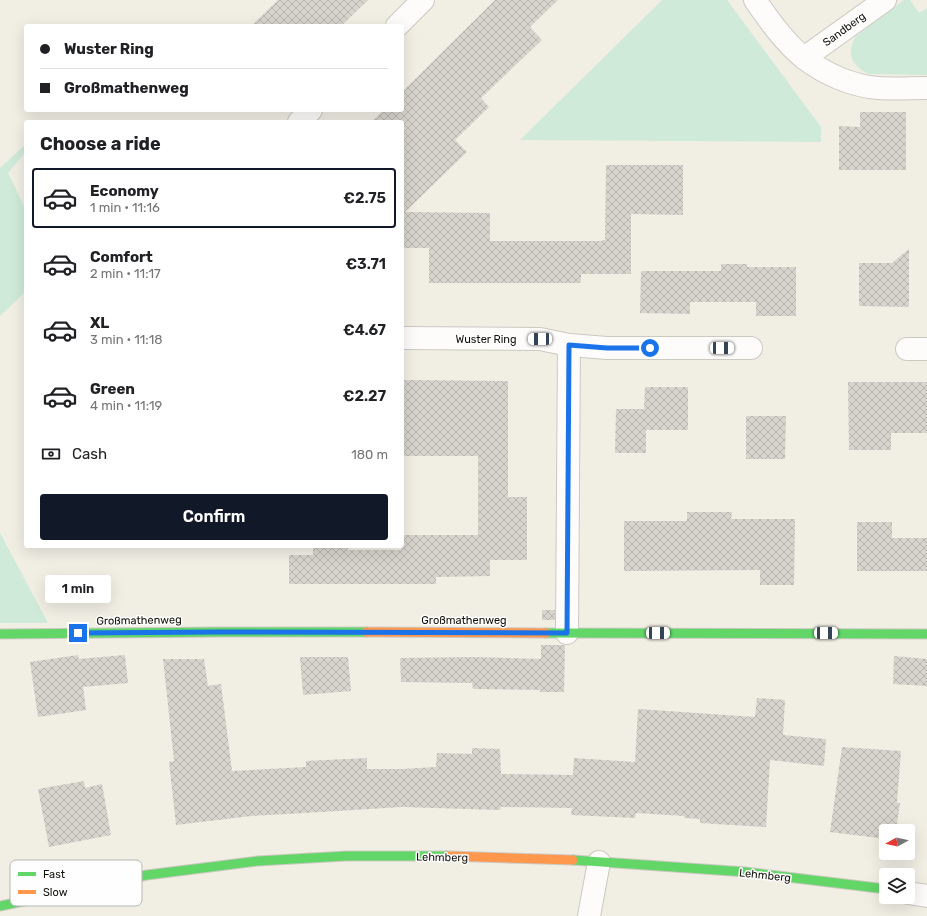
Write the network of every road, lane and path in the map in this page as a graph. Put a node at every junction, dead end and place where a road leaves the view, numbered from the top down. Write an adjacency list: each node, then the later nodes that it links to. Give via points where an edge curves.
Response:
1 (423, 0): 4 (street)
2 (755, 0): 5 (street, via 777,31)
3 (885, 0): 5 (street, Sandberg)
4 (399, 24)
5 (804, 58): 6 (street, via 828,73 852,83 877,88)
6 (927, 88)
7 (309, 112): 8 (street)
8 (301, 120)
9 (404, 338): 10 (street, Wuster Ring, via 540,339)
10 (569, 345): 11 (street, Wuster Ring, via 607,348); 12 (street)
11 (751, 348)
12 (567, 633): 13 (street, Großmathenweg); 14 (street, Großmathenweg)
13 (0, 634)
14 (927, 634)
15 (599, 862): 16 (street, Lehmberg, via 431,856 346,856 258,861); 17 (street, Lehmberg, via 746,872); 22 (street)
16 (142, 876)
17 (879, 888)
18 (915, 894): 19 (street)
19 (927, 896)
20 (10, 904): 21 (street, Lehmberg)
21 (0, 906)
22 (589, 916)

